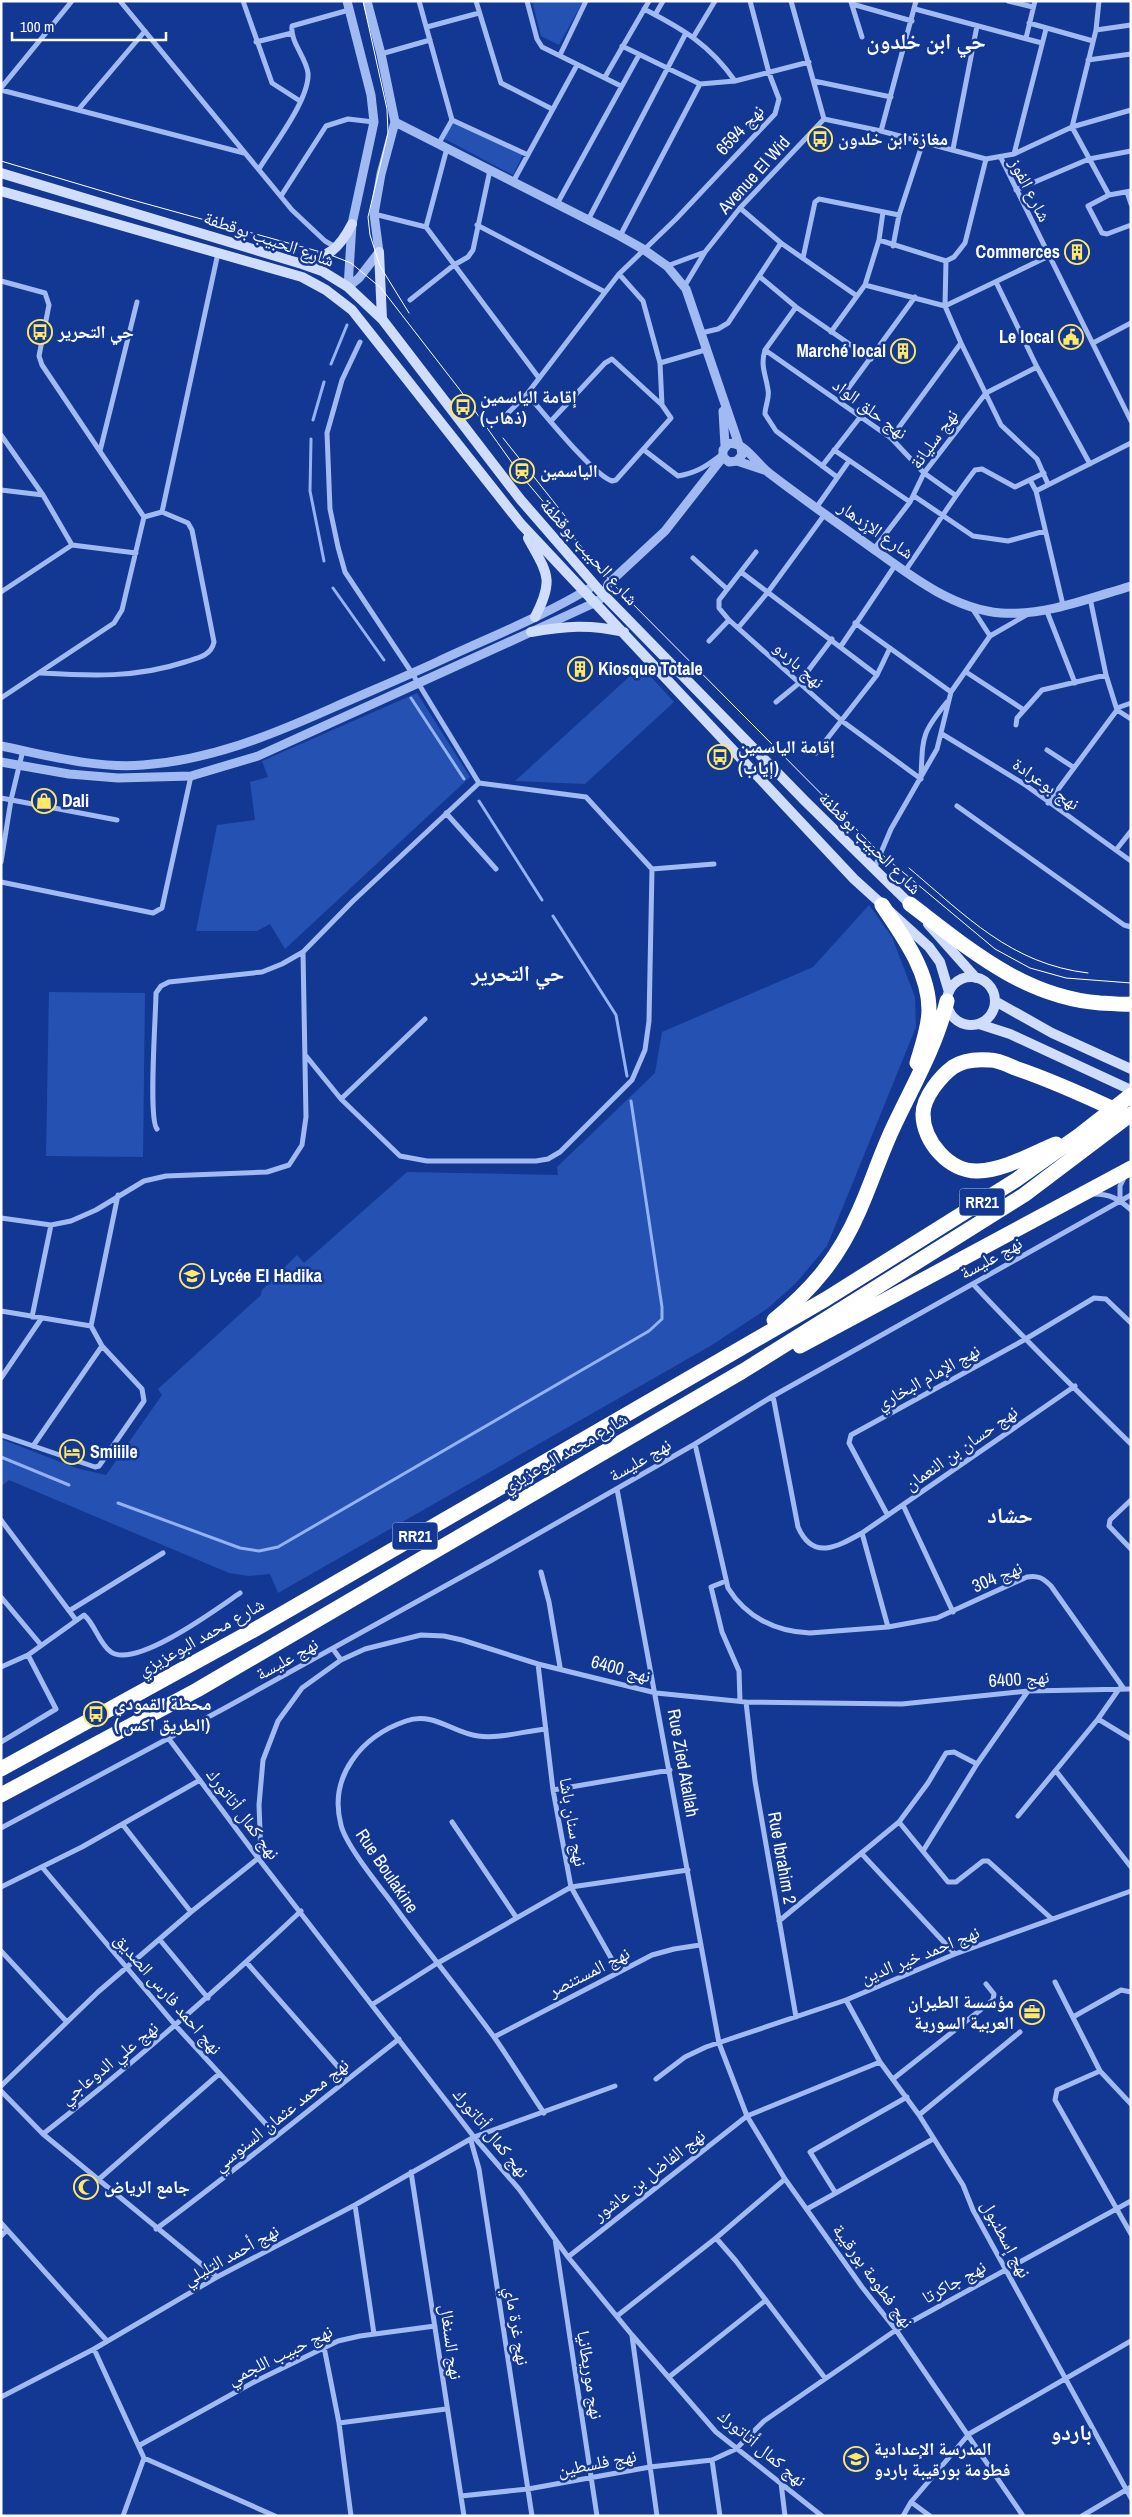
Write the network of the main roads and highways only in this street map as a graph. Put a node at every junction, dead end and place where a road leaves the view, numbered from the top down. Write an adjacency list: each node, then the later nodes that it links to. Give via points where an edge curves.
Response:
1 (1, 173): 5 (main road, شارع الحبيب بوقطفة)
2 (1, 192): 7 (main road, شارع الحبيب بوقطفة, via 302,277)
3 (352, 224): 5 (main road, via 338,248)
4 (379, 252): 9 (main road)
5 (302, 264): 6 (main road, شارع الحبيب بوقطفة, via 322,271)
6 (348, 287): 7 (main road); 8 (main road); 9 (main road, شارع الحبيب بوقطفة)
7 (326, 290): 8 (main road, شارع الحبيب بوقطفة)
8 (352, 310): 10 (main road, شارع الحبيب بوقطفة)
9 (382, 319): 15 (main road, شارع الحبيب بوقطفة, via 520,499 595,585)
10 (521, 524): 11 (main road, via 545,568 548,581); 13 (main road, شارع الحبيب بوقطفة)
11 (535, 617)
12 (531, 632): 13 (main road, via 587,625)
13 (624, 632): 14 (main road, شارع الحبيب بوقطفة, via 854,879)
14 (882, 904): 17 (main road, شارع الحبيب بوقطفة, via 929,947 940,962); 24 (highway, via 918,965 929,1010 925,1037)
15 (910, 904): 16 (main road, شارع الحبيب بوقطفة); 19 (highway, via 997,969 1023,983 1082,1001)
16 (976, 978): 17 (main road, via 963,978 957,982); 18 (main road, via 990,986)
17 (948, 997): 20 (main road, via 948,1008 957,1020 964,1024); 24 (highway, via 940,1029)
18 (995, 1001): 20 (main road, via 991,1015); 21 (main road, via 1052,1033)
19 (1131, 1004)
20 (979, 1024): 22 (main road, via 1010,1034)
21 (1131, 1069)
22 (1131, 1090)
23 (1131, 1095): 26 (highway, شارع محمد البوعزيزي / RR21)
24 (902, 1109): 28 (highway, via 859,1212 833,1260 804,1296)
25 (1131, 1116): 26 (highway, via 992,1060 973,1060 954,1066 940,1079 922,1112 930,1139 946,1160 976,1172 1002,1168); 29 (highway, شارع محمد البوعزيزي / RR21, via 1024,1195)
26 (1081, 1134): 28 (highway, شارع محمد البوعزيزي / RR21, via 970,1210 826,1299)
27 (1130, 1169): 29 (highway, via 844,1323)
28 (735, 1350): 30 (highway, شارع محمد البوعزيزي / RR21, via 261,1626)
29 (743, 1371): 31 (highway, شارع محمد البوعزيزي / RR21, via 197,1690)
30 (1, 1768)
31 (1, 1795)

